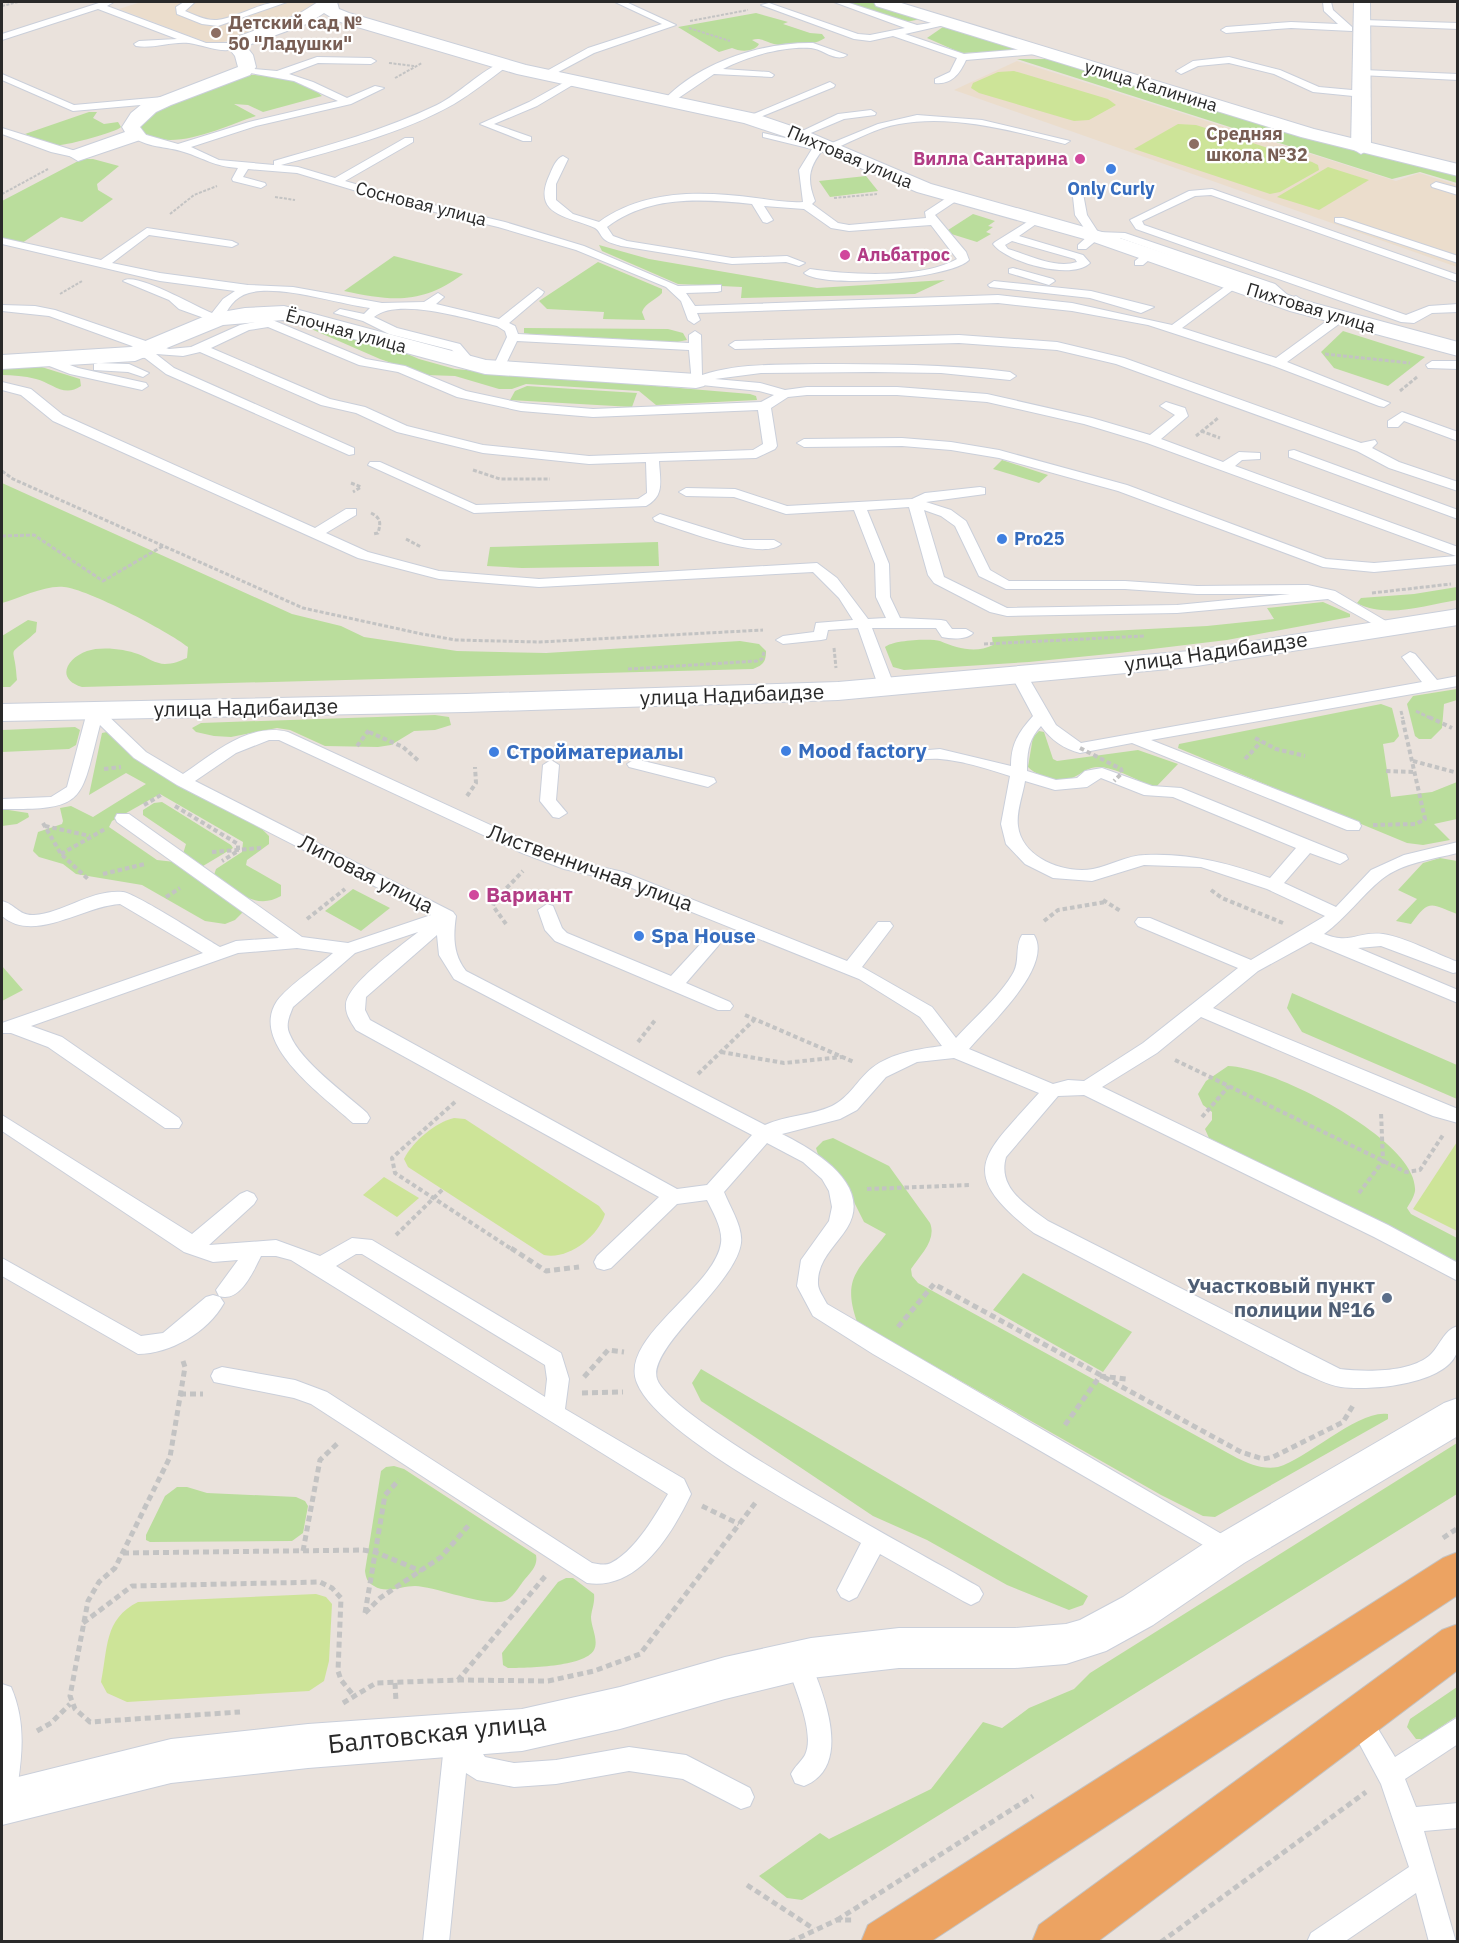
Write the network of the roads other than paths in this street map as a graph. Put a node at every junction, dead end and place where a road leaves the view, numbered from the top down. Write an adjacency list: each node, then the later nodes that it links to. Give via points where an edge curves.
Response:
1 (112, 2): 11 (lane)
2 (190, 2): 3 (lane, via 180,12 213,23)
3 (282, 2)
4 (326, 2): 13 (street, Пихтовая улица, via 332,12); 15 (street, via 303,20)
5 (619, 2): 34 (lane, via 671,25 593,48)
6 (776, 2): 19 (lane, via 766,5 857,37)
7 (838, 2): 16 (lane)
8 (882, 2): 12 (street, улица Калинина)
9 (1327, 2): 17 (lane, via 1327,9)
10 (1362, 2): 17 (street)
11 (99, 6): 20 (lane); 21 (lane)
12 (946, 22): 16 (lane); 24 (street, улица Калинина)
13 (374, 26): 15 (street); 28 (street, Пихтовая улица)
14 (1458, 26): 17 (lane)
15 (278, 28): 23 (street, via 244,39)
16 (915, 28): 19 (lane)
17 (1358, 29): 18 (lane, via 1291,25); 32 (street)
18 (1226, 30)
19 (894, 33): 26 (lane)
20 (2, 37)
21 (192, 41): 22 (lane); 23 (lane, via 205,46)
22 (139, 44)
23 (236, 46): 30 (street, via 244,55)
24 (1036, 51): 26 (lane); 58 (street, улица Калинина)
25 (842, 55): 29 (lane, via 814,46 762,51 729,60)
26 (963, 57): 39 (lane, via 954,74)
27 (371, 61): 33 (lane, via 317,60)
28 (503, 65): 34 (street, Пихтовая улица); 62 (lane, via 442,106 369,137)
29 (714, 70): 35 (lane); 43 (lane)
30 (244, 71): 33 (lane); 44 (street)
31 (1181, 71): 42 (lane, via 1196,63 1229,60 1277,72 1317,90)
32 (1363, 73): 37 (lane); 42 (street)
33 (279, 74): 45 (lane, via 322,87)
34 (546, 75): 38 (street, Пихтовая улица)
35 (769, 75)
36 (2, 77): 46 (lane, via 69,108)
37 (1458, 77)
38 (576, 80): 43 (street, Пихтовая улица); 53 (lane, via 533,104 484,124)
39 (939, 81)
40 (830, 85): 48 (lane)
41 (379, 88): 45 (lane)
42 (1363, 94): 58 (street)
43 (670, 99): 48 (street, Пихтовая улица)
44 (163, 100): 46 (lane); 49 (street)
45 (347, 102): 57 (lane, via 244,126)
46 (117, 103): 49 (lane, Сосновая улица)
47 (870, 113): 52 (lane, via 842,116)
48 (749, 118): 52 (street, Пихтовая улица)
49 (136, 126): 57 (lane, Сосновая улица, via 152,142); 59 (street)
50 (2, 130): 59 (lane)
51 (767, 135): 56 (lane)
52 (799, 135): 56 (street, Пихтовая улица)
53 (527, 139)
54 (410, 140): 64 (lane)
55 (1065, 141): 56 (lane, via 1010,128 914,119)
56 (823, 146): 69 (street, Пихтовая улица); 71 (lane, via 807,162 801,181 809,201)
57 (180, 147): 61 (lane, Сосновая улица, via 209,161)
58 (1361, 148): 63 (street, улица Калинина)
59 (78, 155)
60 (563, 159): 76 (lane, via 551,184 549,196 553,205 579,220)
61 (245, 165): 62 (lane, Сосновая улица); 65 (lane, via 237,179)
62 (271, 166): 64 (lane, Сосновая улица)
63 (1458, 170)
64 (335, 182): 93 (lane, Сосновая улица, via 555,240)
65 (261, 185)
66 (1436, 185): 68 (lane)
67 (1077, 188): 79 (lane)
68 (1458, 192)
69 (955, 197): 73 (lane, via 929,214); 74 (street, Пихтовая улица)
70 (754, 201): 71 (lane); 72 (lane); 76 (lane, via 661,199 625,210)
71 (806, 205): 73 (lane, via 835,226 849,228)
72 (767, 220)
73 (934, 220): 85 (lane, via 962,254 963,260 957,267 933,273 869,276)
74 (1035, 220): 77 (lane); 79 (street, Пихтовая улица)
75 (1339, 220): 81 (lane)
76 (601, 226): 83 (lane, via 609,238 625,244 732,261 787,259)
77 (1010, 237): 77 (lane, via 999,244 1004,251 1065,268 1078,268 1084,263 1079,257)
78 (2, 241): 82 (lane)
79 (1089, 242): 88 (street, Пихтовая улица); 96 (lane, via 1114,234 1126,236 1271,287)
80 (231, 244): 82 (lane, via 147,231)
81 (1458, 260)
82 (105, 262): 91 (lane, via 160,277)
83 (799, 263)
84 (1013, 271): 89 (lane, via 1090,285 1150,305 1141,309 1091,296)
85 (810, 273)
86 (1458, 279): 92 (lane, via 1212,192 1193,193 1136,220 1140,227)
87 (129, 281): 102 (lane, via 173,297 183,306)
88 (1234, 284): 96 (street, Пихтовая улица); 106 (lane)
89 (994, 285)
90 (717, 288): 93 (lane)
91 (248, 289): 98 (lane, via 316,294); 102 (lane, via 222,305)
92 (1313, 289): 96 (lane); 105 (lane)
93 (677, 290): 106 (lane, Сосновая улица, via 693,315 998,299 1072,307)
94 (538, 292): 104 (lane)
95 (438, 297): 97 (lane)
96 (1290, 304): 101 (street, Пихтовая улица)
97 (427, 305): 98 (lane); 104 (lane)
98 (380, 306): 103 (lane)
99 (2, 308): 114 (lane, via 39,308)
100 (1458, 308): 105 (lane, via 1429,310)
101 (1339, 318): 105 (street, Пихтовая улица); 113 (lane)
102 (218, 320): 103 (street, Ёлочная улица, via 284,313); 114 (street, Ёлочная улица)
103 (351, 320): 118 (street, Ёлочная улица, via 471,364)
104 (501, 324): 107 (lane, via 511,329)
105 (1398, 326): 110 (street, Пихтовая улица)
106 (1174, 329): 113 (lane)
107 (513, 337): 118 (lane); 120 (lane, via 696,341)
108 (735, 345): 137 (lane, via 970,339 1057,346 1120,361 1366,446 1394,465)
109 (201, 348): 114 (lane, via 172,353); 125 (lane, via 256,324 270,322 363,362 400,369 462,394 521,407 593,412); 134 (lane, via 326,402 360,410 412,432 499,452 589,460)
110 (1458, 349)
111 (43, 359): 112 (street, Ёлочная улица); 114 (street, Ёлочная улица); 114 (lane, via 66,368)
112 (2, 362)
113 (1278, 363): 124 (lane)
114 (144, 365): 131 (lane, via 149,356 170,371)
115 (761, 365): 119 (lane, via 977,371); 120 (lane); 122 (lane)
116 (1432, 365): 117 (lane)
117 (1458, 365)
118 (498, 369): 120 (street, Ёлочная улица)
119 (1010, 376)
120 (696, 381): 122 (lane)
121 (2, 386): 145 (lane, via 26,392 58,418)
122 (760, 387): 123 (lane)
123 (785, 394): 125 (lane); 129 (lane, via 897,391 987,398)
124 (1384, 403)
125 (764, 406): 134 (lane, via 770,446 764,452)
126 (1166, 406): 129 (lane, via 1180,411 1182,416)
127 (1393, 424): 128 (lane, via 1402,417)
128 (1458, 437)
129 (1152, 440): 136 (lane)
130 (804, 442): 148 (lane, via 900,441 1009,456 1117,487 1323,563 1349,568)
131 (349, 451)
132 (1294, 454): 143 (lane)
133 (1255, 456): 136 (lane, via 1239,456)
134 (652, 458): 135 (lane, via 654,493 641,503 474,509)
135 (375, 465)
136 (1226, 466): 147 (lane)
137 (1458, 487)
138 (980, 491): 140 (lane, via 926,497)
139 (686, 492): 141 (lane, via 735,493 786,510)
140 (915, 503): 141 (lane); 149 (lane, via 946,513 961,524 984,573 1006,585 1302,589); 149 (lane, via 935,575 1001,611 1177,609)
141 (859, 506): 152 (lane, via 882,564 883,597)
142 (351, 512): 145 (lane)
143 (1458, 514)
144 (660, 518): 146 (lane, via 743,544)
145 (315, 534): 151 (lane, via 363,555 439,575 523,583 817,567 839,586)
146 (774, 544)
147 (1458, 552)
148 (1458, 560)
149 (1330, 594): 153 (lane)
150 (1458, 617): 153 (street, улица Надибаидзе)
151 (864, 622): 152 (lane); 155 (lane, via 821,626 821,636 816,639); 160 (lane)
152 (895, 622): 154 (lane, via 940,624 948,634)
153 (1389, 627): 157 (street, улица Надибаидзе, via 1233,653)
154 (966, 633)
155 (783, 640)
156 (1410, 657): 159 (lane)
157 (1019, 675): 160 (street, улица Надибаидзе); 163 (lane)
158 (1458, 681): 159 (lane)
159 (1433, 685): 164 (lane, via 1395,697)
160 (887, 688): 161 (street, улица Надибаидзе, via 659,698)
161 (95, 712): 162 (street, улица Надибаидзе); 169 (lane, Липовая улица, via 140,755); 171 (lane, via 75,789 69,798)
162 (2, 714)
163 (1042, 716): 164 (lane, via 1067,745 1080,748); 168 (lane, via 1025,734 1019,751)
164 (1135, 739): 174 (lane)
165 (912, 755): 168 (lane, via 940,754)
166 (635, 764): 170 (lane)
167 (551, 765): 172 (lane, via 548,801)
168 (1019, 772): 176 (lane, via 1055,786 1081,783 1095,773 1109,774 1150,791 1175,792); 180 (lane, via 1009,824 1014,844 1045,869 1059,874 1092,875 1143,860 1169,859 1220,866)
169 (183, 782): 178 (lane, Лиственничная улица, via 239,745 272,734 282,735); 184 (lane, Липовая улица)
170 (708, 782)
171 (2, 804)
172 (559, 813)
173 (123, 818): 189 (lane)
174 (1353, 826)
175 (533, 832): 178 (lane)
176 (1307, 846): 179 (lane); 180 (lane)
177 (1457, 848): 183 (lane, via 1390,866 1377,874)
178 (533, 851): 196 (lane, Лиственничная улица, via 617,876)
179 (1340, 859)
180 (1274, 885): 183 (lane)
181 (2, 907): 193 (lane, via 18,920 36,921 113,898 131,901)
182 (548, 910): 197 (lane, via 554,930 561,937)
183 (1338, 915): 187 (lane)
184 (447, 916): 192 (lane); 209 (lane, Липовая улица, via 446,952 451,966 460,975); 211 (lane, via 358,994 354,1005 363,1025)
185 (1144, 922): 194 (lane)
186 (884, 926): 196 (lane)
187 (1310, 935): 191 (lane); 194 (lane)
188 (1029, 939): 202 (lane, via 1028,961 1020,978)
189 (297, 942): 192 (lane); 193 (lane, via 236,946)
190 (712, 942): 197 (lane)
191 (1337, 947): 195 (lane, via 1383,940); 198 (lane)
192 (349, 949): 206 (lane, via 285,1004 278,1020 280,1035 296,1059)
193 (217, 953): 201 (lane)
194 (1252, 967): 200 (lane)
195 (1454, 967)
196 (851, 970): 202 (lane, Лиственничная улица, via 926,1012)
197 (673, 985): 199 (lane)
198 (1458, 997)
199 (724, 1006)
200 (1198, 1009): 203 (lane, via 1150,1048); 205 (lane)
201 (6, 1028): 208 (lane, via 55,1042)
202 (956, 1051): 204 (lane, Лиственничная улица); 209 (lane, via 914,1056 879,1072 850,1105 833,1114 782,1125)
203 (1087, 1088): 204 (lane, Лиственничная улица); 218 (lane)
204 (1052, 1091): 219 (lane, via 998,1154 993,1172 1009,1203 1041,1227 1338,1378 1369,1381 1414,1372 1436,1363)
205 (1457, 1116)
206 (360, 1118)
207 (2, 1122): 213 (lane)
208 (172, 1123)
209 (765, 1133): 210 (lane); 224 (lane, Липовая улица, via 810,1157 829,1174 839,1190 839,1223 811,1260 807,1286 820,1310)
210 (713, 1191): 211 (lane); 223 (lane, via 729,1226 731,1245 723,1265 648,1355 644,1371 653,1392 705,1436)
211 (673, 1196): 215 (lane)
212 (247, 1199): 213 (lane)
213 (191, 1246): 214 (lane, via 219,1256)
214 (254, 1249): 216 (lane, via 242,1273 172,1340 158,1345 138,1345); 217 (lane, via 274,1247 295,1252)
215 (604, 1262)
216 (2, 1266)
217 (320, 1266): 221 (lane); 221 (lane, via 352,1246 365,1246 553,1359 559,1383)
218 (1458, 1273)
219 (1458, 1334)
220 (222, 1376): 221 (lane, via 319,1398 587,1573 611,1574 627,1566 673,1508 679,1490)
221 (553, 1412)
222 (1458, 1415): 224 (street, Балтовская улица)
223 (876, 1538): 226 (lane); 227 (lane)
224 (1228, 1550): 229 (street, Балтовская улица, via 1138,1611 1066,1644 899,1648)
225 (1458, 1571): 243 (highway)
226 (849, 1590)
227 (971, 1594)
228 (1458, 1644): 231 (highway)
229 (798, 1662): 233 (street, Балтовская улица, via 522,1730); 234 (lane, via 821,1745 812,1767)
230 (2, 1695): 237 (lane, via 11,1743)
231 (1357, 1717): 235 (lane); 241 (highway)
232 (1458, 1729): 235 (lane)
233 (457, 1736): 236 (lane, via 477,1768 514,1775 628,1759 686,1767); 237 (street, Балтовская улица, via 171,1761); 242 (lane)
234 (804, 1774)
235 (1389, 1775): 239 (lane)
236 (741, 1797)
237 (2, 1803)
238 (1458, 1815): 239 (lane)
239 (1406, 1820): 240 (lane)
240 (1424, 1872): 244 (lane); 245 (lane)
241 (1062, 1940)
242 (436, 1941)
243 (885, 1941)
244 (1320, 1941)
245 (1443, 1941)

